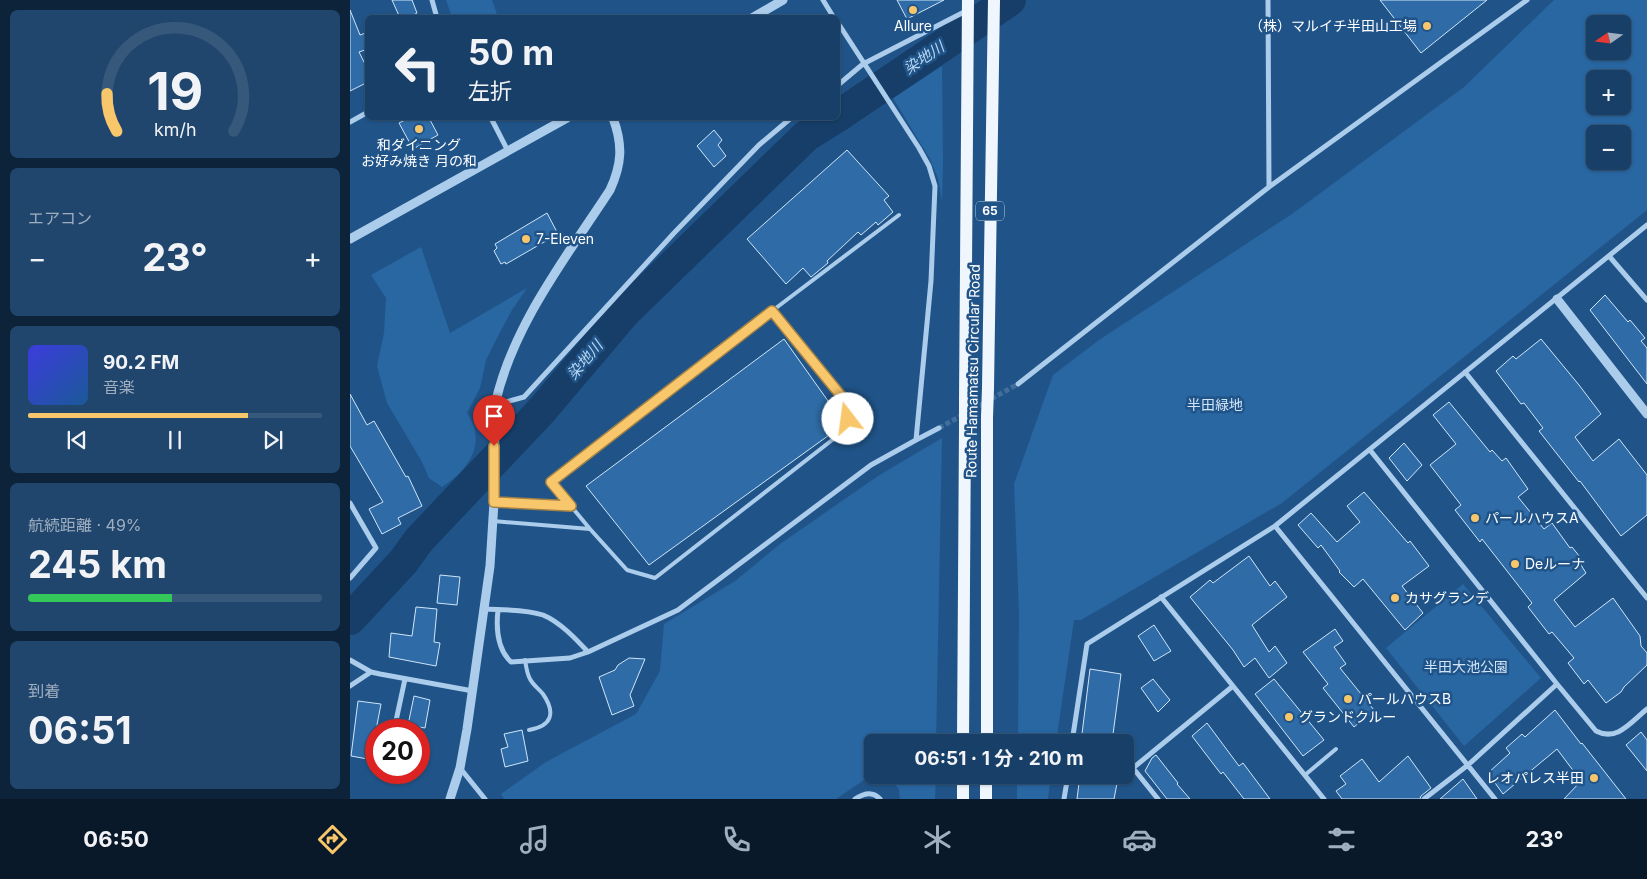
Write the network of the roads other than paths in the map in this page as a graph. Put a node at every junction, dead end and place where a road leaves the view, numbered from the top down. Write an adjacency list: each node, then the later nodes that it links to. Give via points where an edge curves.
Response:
1 (432, 0): 8 (street)
2 (783, 0): 9 (street)
3 (823, 0): 10 (street)
4 (994, 0): 60 (main road, Route Hamamatsu Circular Road / 65, bridge)
5 (1268, 0): 21 (street)
6 (1528, 0): 21 (street)
7 (968, 5): 12 (street); 59 (main road, Route Hamamatsu Circular Road / 65, bridge)
8 (436, 15)
9 (757, 15)
10 (832, 15)
11 (840, 26): 12 (street)
12 (863, 64): 13 (street); 34 (street, via 927,162 935,186 931,281)
13 (840, 83)
14 (365, 114): 19 (street)
15 (491, 120): 20 (street)
16 (563, 120): 20 (street)
17 (614, 120): 31 (street, via 618,131 620,164 610,190 551,280 521,334 507,363)
18 (789, 120): 31 (street, via 759,145 679,228 524,397)
19 (350, 122)
20 (508, 151): 24 (street)
21 (1269, 187): 30 (street)
22 (899, 215): 28 (lane)
23 (1647, 225): 25 (street)
24 (350, 239)
25 (1610, 256): 26 (street); 27 (street)
26 (1556, 299): 29 (street); 32 (street)
27 (1647, 300)
28 (772, 311): 38 (lane, via 551,482); 41 (lane, via 851,408 845,430 655,578 627,570)
29 (1465, 372): 35 (street); 44 (street)
30 (1018, 384)
31 (495, 405): 36 (street)
32 (1647, 414)
33 (939, 428): 34 (street)
34 (916, 440): 47 (street, via 871,464 678,610)
35 (1370, 450): 40 (street); 52 (street)
36 (494, 502): 38 (lane); 39 (street)
37 (350, 503): 42 (street, via 376,548)
38 (571, 506): 41 (lane)
39 (494, 521): 41 (lane); 45 (street)
40 (1276, 526): 43 (street); 63 (street)
41 (590, 528)
42 (350, 578)
43 (1161, 598): 54 (street); 61 (street, via 1086,644)
44 (1647, 598)
45 (484, 609): 46 (street); 55 (street)
46 (498, 610): 47 (street, via 543,615 570,632); 49 (street, via 496,629 505,656 511,662)
47 (588, 652): 49 (street, via 570,658)
48 (350, 660): 50 (street)
49 (525, 660): 58 (lane, via 529,679 542,692 551,712 546,724)
50 (371, 672): 51 (street); 53 (street)
51 (405, 679): 55 (street); 57 (street)
52 (1557, 684): 56 (street, via 1602,734 1619,732); 63 (street)
53 (350, 686)
54 (1233, 686): 64 (street); 67 (street)
55 (473, 690): 65 (street)
56 (1647, 709)
57 (396, 719)
58 (529, 730)
59 (963, 734)
60 (986, 734)
61 (1073, 734)
62 (1336, 750): 67 (lane)
63 (1468, 764): 80 (street); 81 (street)
64 (1134, 767)
65 (460, 768): 71 (street); 72 (street)
66 (1134, 769): 78 (street)
67 (1305, 775): 79 (street)
68 (963, 784): 75 (main road)
69 (986, 784): 76 (main road)
70 (1066, 784): 77 (street)
71 (450, 799)
72 (484, 799)
73 (856, 799): 74 (street, via 867,794 874,794)
74 (880, 799)
75 (963, 799)
76 (986, 799)
77 (1064, 799)
78 (1158, 799)
79 (1324, 799)
80 (1424, 799)
81 (1495, 799)

